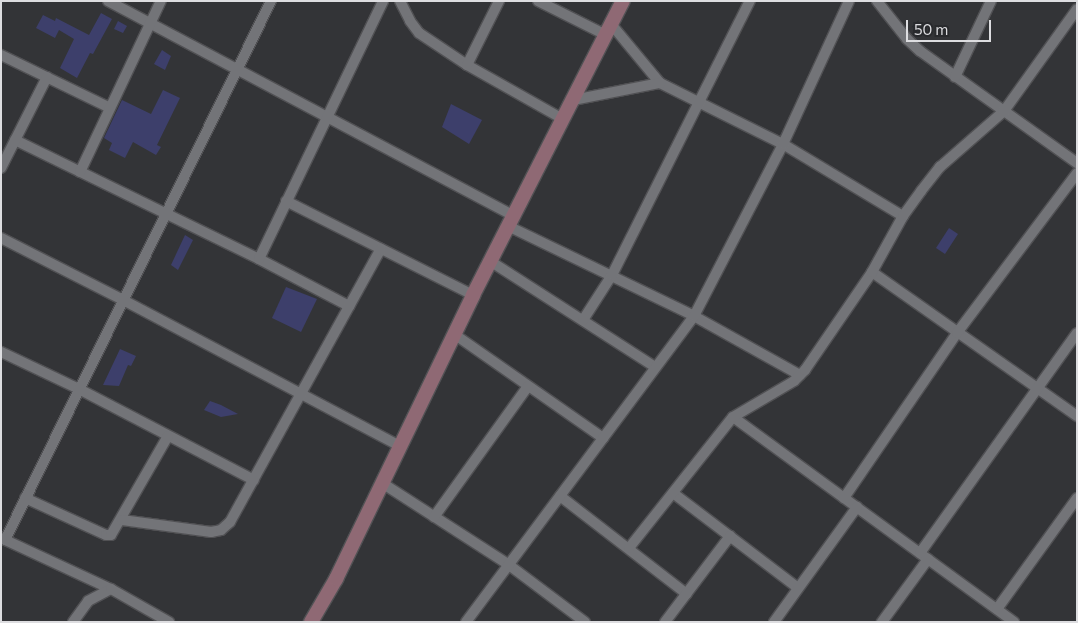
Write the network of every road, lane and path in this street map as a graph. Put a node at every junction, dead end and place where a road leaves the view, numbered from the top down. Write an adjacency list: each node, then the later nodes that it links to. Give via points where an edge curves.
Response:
1 (108, 1): 14 (street)
2 (161, 1): 14 (street)
3 (271, 1): 18 (street)
4 (383, 1): 26 (street)
5 (400, 1): 17 (street, via 419,33)
6 (499, 1): 17 (street)
7 (538, 1): 15 (street)
8 (623, 1): 15 (street)
9 (750, 1): 23 (street)
10 (849, 1): 29 (street)
11 (877, 1): 20 (street, via 907,39)
12 (991, 1): 20 (street)
13 (1077, 9): 25 (street)
14 (150, 23): 18 (street); 24 (street)
15 (609, 29): 21 (street); 22 (street)
16 (1, 55): 19 (street)
17 (467, 65): 27 (street)
18 (237, 68): 26 (street); 35 (street)
19 (47, 77): 24 (street); 28 (street)
20 (955, 77): 25 (street)
21 (660, 83): 22 (street); 23 (street)
22 (573, 100): 27 (street)
23 (699, 102): 29 (street); 43 (street)
24 (110, 108): 32 (street)
25 (1004, 111): 30 (street); 36 (street, via 940,167)
26 (327, 117): 34 (street); 37 (street)
27 (563, 119): 37 (street)
28 (15, 140): 31 (street); 32 (street)
29 (783, 144): 36 (street); 47 (street)
30 (1077, 163)
31 (1, 168)
32 (80, 172): 35 (street)
33 (1077, 174): 49 (street)
34 (286, 201): 39 (street); 40 (street)
35 (165, 214): 40 (street); 45 (street)
36 (903, 216): 42 (street)
37 (511, 221): 41 (street); 43 (street)
38 (1, 238): 45 (street)
39 (381, 249): 44 (street); 46 (street)
40 (259, 259): 46 (street)
41 (490, 261): 44 (street); 48 (street)
42 (872, 272): 49 (street); 54 (street)
43 (612, 275): 47 (street); 48 (street)
44 (473, 295): 51 (street)
45 (123, 300): 57 (street); 58 (street)
46 (349, 306): 58 (street)
47 (694, 316): 53 (street); 54 (street)
48 (583, 320): 53 (street)
49 (957, 332): 56 (street); 69 (street)
50 (1077, 333): 56 (street)
51 (454, 334): 55 (street); 63 (street)
52 (1, 352): 57 (street)
53 (656, 367): 62 (street)
54 (800, 375): 60 (street)
55 (528, 386): 62 (street); 72 (street)
56 (1038, 388): 59 (street); 77 (street)
57 (79, 389): 61 (street); 68 (street)
58 (300, 393): 63 (street); 64 (street)
59 (1077, 416)
60 (733, 417): 66 (street); 69 (street)
61 (168, 436): 64 (street); 73 (street)
62 (603, 438): 67 (street)
63 (400, 446): 65 (street)
64 (254, 480): 73 (street, via 230,522 221,530 211,532)
65 (382, 483): 72 (street); 86 (street, via 336,579)
66 (673, 493): 74 (street); 76 (street)
67 (560, 496): 76 (street); 78 (street)
68 (25, 498): 73 (street, via 106,536 111,535); 75 (street)
69 (844, 498): 71 (street)
70 (1077, 498): 82 (street)
71 (857, 507): 77 (street); 79 (street)
72 (434, 517): 78 (street)
73 (122, 520)
74 (730, 536): 79 (street); 81 (street)
75 (3, 539): 80 (street)
76 (629, 548): 81 (street)
77 (924, 556): 82 (street); 91 (street)
78 (508, 565): 83 (street); 87 (street)
79 (798, 588): 90 (street)
80 (111, 589): 84 (street, via 88,601); 85 (street)
81 (687, 594): 89 (street)
82 (997, 610): 92 (street)
83 (573, 618): 88 (street)
84 (73, 622)
85 (168, 622)
86 (311, 622)
87 (466, 622)
88 (585, 622)
89 (666, 622)
90 (774, 622)
91 (882, 622)
92 (1014, 622)

